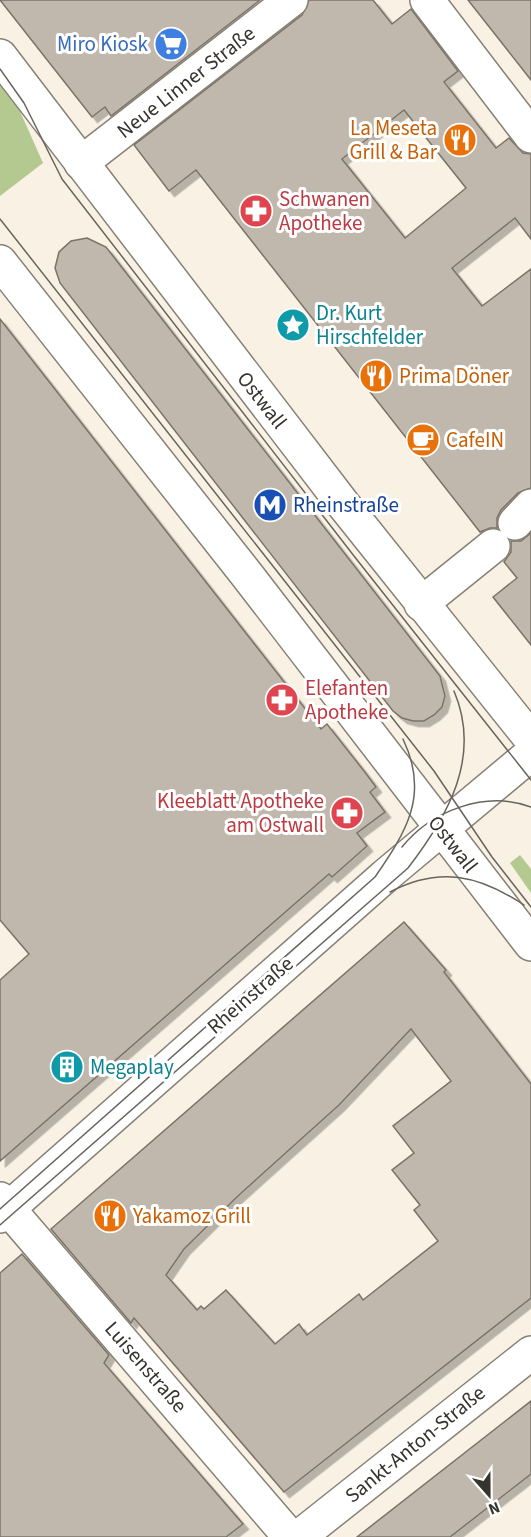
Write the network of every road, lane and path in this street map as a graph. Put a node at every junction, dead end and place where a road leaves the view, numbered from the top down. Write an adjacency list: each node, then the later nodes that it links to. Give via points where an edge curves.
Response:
1 (291, 0): 5 (street, Neue Linner Straße)
2 (427, 0): 4 (street)
3 (0, 56): 5 (street, Ostwall)
4 (531, 136)
5 (81, 163): 8 (street, Ostwall)
6 (0, 262): 11 (street, Ostwall)
7 (513, 525): 8 (street)
8 (421, 604): 9 (street, Ostwall)
9 (531, 739)
10 (531, 754): 11 (street, Rheinstraße)
11 (441, 828): 12 (street, Ostwall); 13 (street, Rheinstraße)
12 (531, 944)
13 (3, 1208): 15 (street, Luisenstraße)
14 (531, 1353): 16 (street, Sankt-Anton-Straße)
15 (290, 1537)
16 (299, 1537)

